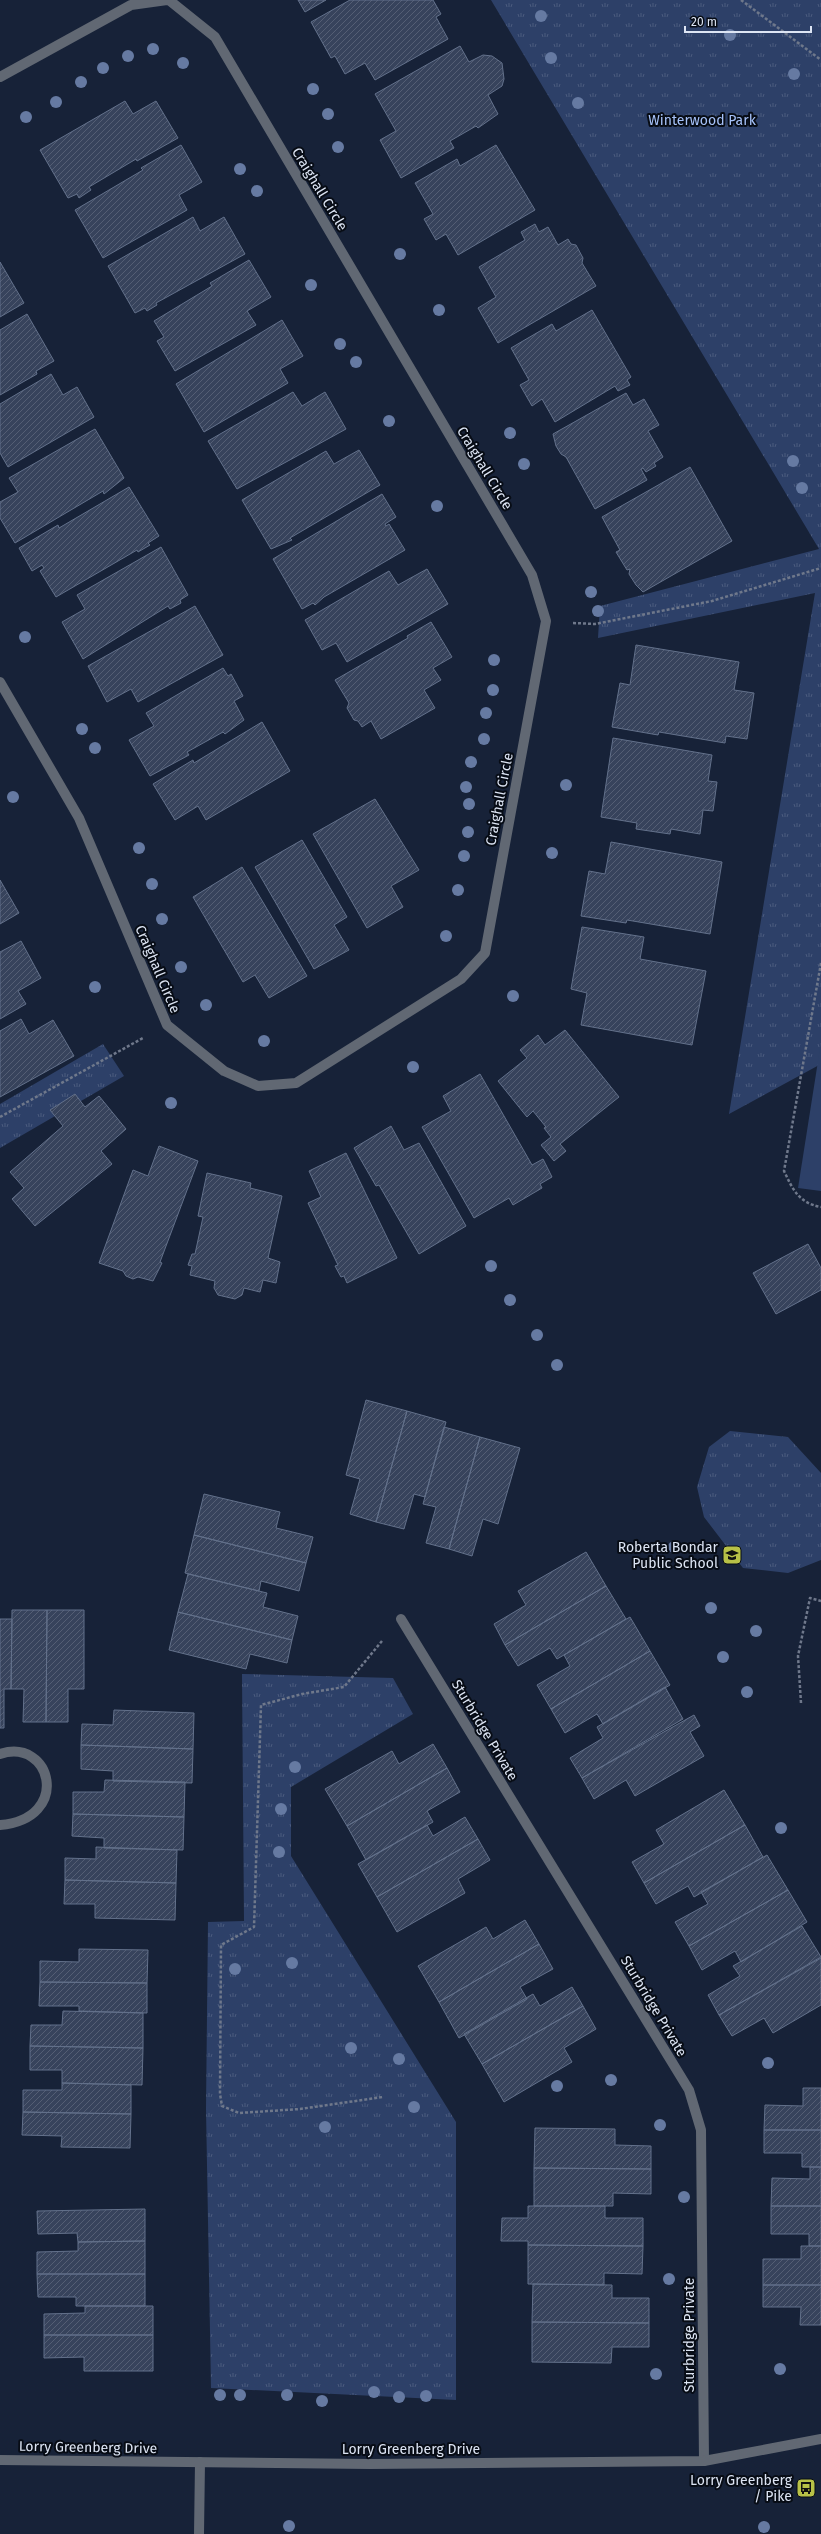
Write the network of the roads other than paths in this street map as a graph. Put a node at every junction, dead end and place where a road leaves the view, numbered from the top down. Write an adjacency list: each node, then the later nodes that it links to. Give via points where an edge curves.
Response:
1 (168, 0): 2 (street, Craighall Circle, via 132,5); 3 (street, Craighall Circle, via 215,38 532,575 546,621 485,953 461,978 296,1084 258,1086 224,1071 167,1025 79,818)
2 (0, 77)
3 (0, 682)
4 (401, 1619): 9 (street, Sturbridge Private, via 689,2090 701,2130)
5 (0, 1754): 6 (street, via 18,1752 28,1755 38,1762 45,1772 48,1784 41,1806 33,1815 16,1824)
6 (0, 1825)
7 (821, 2439): 9 (street, Lorry Greenberg Drive)
8 (0, 2460): 10 (street, Lorry Greenberg Drive)
9 (704, 2461): 10 (street, Lorry Greenberg Drive, via 370,2464)
10 (200, 2462): 11 (street)
11 (199, 2534)

